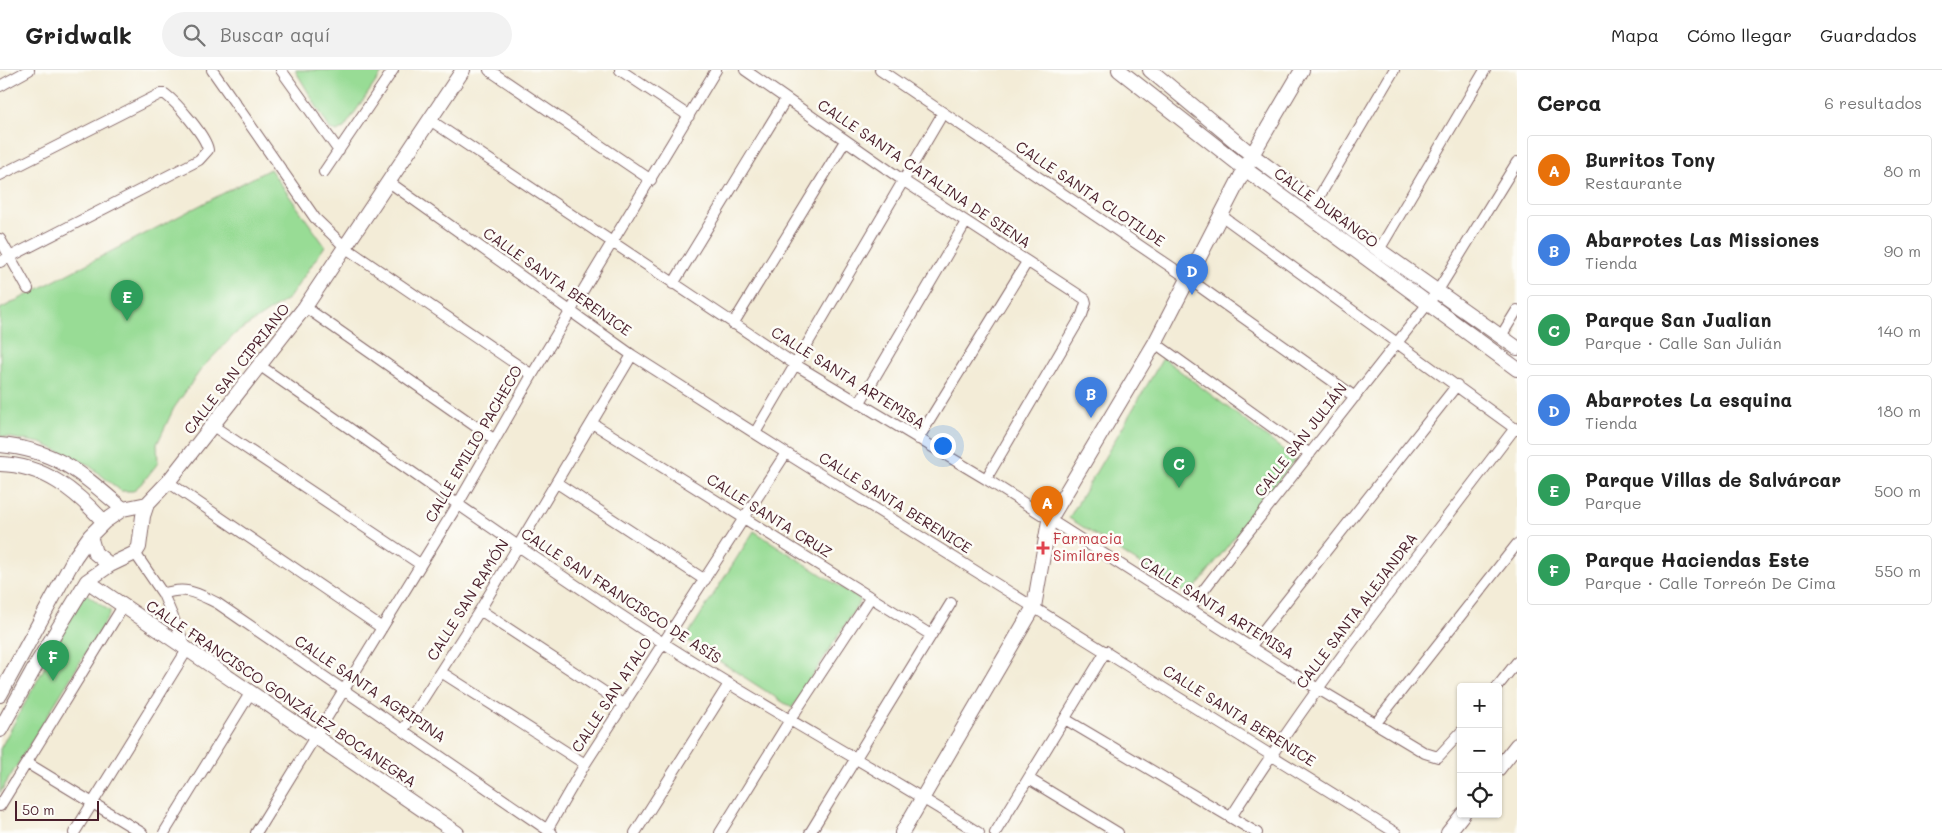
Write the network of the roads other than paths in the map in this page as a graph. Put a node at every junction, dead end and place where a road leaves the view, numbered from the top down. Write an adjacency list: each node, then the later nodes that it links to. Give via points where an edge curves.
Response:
1 (29, 70): 16 (street)
2 (212, 70): 36 (street, via 315,218)
3 (281, 70): 22 (street)
4 (393, 70): 22 (street)
5 (463, 70): 20 (street, CALLE SAN CIPRIANO)
6 (489, 70): 28 (street)
7 (620, 70): 19 (street)
8 (716, 70): 19 (street, CALLE EMILIO PACHECO)
9 (745, 70): 17 (street, CALLE SANTA CATALINA DE SIENA)
10 (880, 70): 18 (street, CALLE SANTA CLOTILDE)
11 (1119, 70): 25 (street, CALLE DURANGO)
12 (1150, 70): 23 (street, CALLE DURANGO)
13 (1302, 70): 23 (street)
14 (1394, 70): 31 (street)
15 (1485, 70): 37 (street)
16 (0, 86)
17 (786, 99): 21 (street, CALLE SANTA CATALINA DE SIENA); 41 (street)
18 (943, 113): 29 (street); 40 (street, CALLE SANTA CLOTILDE)
19 (689, 116): 28 (street, CALLE EMILIO PACHECO)
20 (430, 120): 30 (street, CALLE SAN CIPRIANO); 35 (street, CALLE SANTA ARTEMISA)
21 (846, 141): 29 (street, CALLE SANTA CATALINA DE SIENA); 47 (street)
22 (339, 151): 26 (street)
23 (1252, 155): 25 (street); 31 (street, CALLE DURANGO)
24 (1517, 162): 43 (street, CALLE SAN JULIÁN)
25 (1245, 169): 32 (street); 43 (street, CALLE DURANGO)
26 (324, 172)
27 (0, 175): 38 (street, via 155,96 165,94 205,140 208,150 199,160)
28 (651, 180): 35 (street, CALLE EMILIO PACHECO)
29 (904, 181): 33 (street, CALLE SANTA CATALINA DE SIENA); 54 (street)
30 (389, 182): 36 (street, CALLE SAN CIPRIANO); 46 (street, CALLE SANTA BERENICE)
31 (1316, 202): 37 (street, CALLE DURANGO)
32 (1222, 216): 40 (street); 50 (street)
33 (966, 222): 39 (street, CALLE SANTA CATALINA DE SIENA); 59 (street)
34 (0, 239): 38 (street)
35 (613, 242): 41 (street, CALLE SANTA ARTEMISA); 46 (street, CALLE EMILIO PACHECO)
36 (346, 248): 44 (street, CALLE SAN CIPRIANO); 56 (street)
37 (1379, 250): 43 (street, CALLE DURANGO)
38 (5, 259): 42 (street)
39 (1027, 262): 64 (street); 70 (street, CALLE SANTA CATALINA DE SIENA, via 1082,296 1086,303)
40 (1189, 279): 49 (street); 58 (street, CALLE SANTA CLOTILDE)
41 (673, 284): 47 (street, CALLE SANTA ARTEMISA)
42 (28, 289)
43 (1434, 298): 48 (street, CALLE DURANGO); 50 (street, CALLE SAN JULIÁN); 55 (street, CALLE DURANGO)
44 (305, 307): 53 (street, CALLE SAN CIPRIANO); 65 (street)
45 (1517, 310): 48 (street)
46 (572, 311): 52 (street, CALLE SANTA BERENICE); 56 (street, CALLE EMILIO PACHECO)
47 (733, 324): 54 (street, CALLE SANTA ARTEMISA)
48 (1501, 336): 51 (street, CALLE DURANGO)
49 (1155, 343): 68 (street); 77 (street)
50 (1398, 343): 57 (street); 58 (street, CALLE SAN JULIÁN)
51 (1517, 348)
52 (632, 355): 60 (street, CALLE SAN RAMÓN); 63 (street, CALLE SANTA BERENICE)
53 (259, 365): 61 (street, CALLE SAN CIPRIANO); 74 (street, CALLE SAN FRANCISCO DE ASÍS)
54 (796, 365): 59 (street, CALLE SANTA ARTEMISA); 63 (street)
55 (1517, 369)
56 (532, 375): 65 (street, CALLE EMILIO PACHECO)
57 (1457, 385): 62 (street); 97 (street)
58 (1355, 397): 68 (street, CALLE SAN JULIÁN)
59 (859, 404): 64 (street, CALLE SANTA ARTEMISA)
60 (592, 423): 72 (street, CALLE SAN RAMÓN); 76 (street, CALLE SANTA CRUZ)
61 (213, 426): 71 (street, CALLE SAN CIPRIANO); 83 (street)
62 (1516, 429): 104 (street, CALLE SANTA ALEJANDRA)
63 (755, 432): 67 (street, CALLE SANTA BERENICE)
64 (918, 439): 70 (street, CALLE SANTA ARTEMISA)
65 (495, 440): 74 (street, CALLE EMILIO PACHECO)
66 (0, 445): 75 (street, via 44,453 72,467)
67 (786, 453): 76 (street, CALLE SAN ATALO); 91 (street, CALLE SANTA BERENICE)
68 (1310, 454): 92 (street, CALLE SAN JULIÁN)
69 (0, 464): 78 (street, via 35,470 54,478 81,497)
70 (986, 479): 77 (street, CALLE SANTA ARTEMISA)
71 (168, 482): 73 (street, CALLE SAN CIPRIANO); 94 (street)
72 (557, 483): 81 (street, CALLE SAN RAMÓN); 85 (street)
73 (147, 504): 75 (street); 82 (street)
74 (458, 504): 81 (street, CALLE SAN FRANCISCO DE ASÍS); 83 (street, CALLE EMILIO PACHECO)
75 (124, 510): 78 (street)
76 (744, 518): 85 (street, CALLE SAN ATALO); 88 (street, CALLE SANTA CRUZ)
77 (1049, 520): 91 (street); 92 (street, CALLE SANTA ARTEMISA)
78 (104, 522): 79 (street)
79 (90, 536): 84 (street, via 95,553); 107 (street)
80 (1517, 544): 111 (street)
81 (518, 547): 93 (street, CALLE SAN RAMÓN); 96 (street, CALLE SAN FRANCISCO DE ASÍS)
82 (136, 554): 84 (street); 87 (street)
83 (420, 564): 94 (street, CALLE EMILIO PACHECO)
84 (110, 565): 86 (street)
85 (705, 580): 96 (street, CALLE SAN ATALO)
86 (87, 581): 90 (street, CALLE FRANCISCO GONZÁLEZ BOCANEGRA); 112 (street)
87 (163, 594): 98 (street); 105 (street, CALLE SANTA AGRIPINA, via 177,589 217,603)
88 (870, 597): 95 (street, CALLE SANTA CRUZ); 110 (street)
89 (951, 603): 95 (street)
90 (123, 606): 98 (street, CALLE FRANCISCO GONZÁLEZ BOCANEGRA); 119 (street)
91 (1034, 607): 99 (street, CALLE SANTA BERENICE); 123 (street)
92 (1190, 608): 97 (street, CALLE SANTA ARTEMISA)
93 (480, 610): 101 (street, CALLE SAN RAMÓN); 108 (street)
94 (382, 628): 105 (street, CALLE EMILIO PACHECO)
95 (931, 635): 118 (street)
96 (664, 643): 103 (street, CALLE SAN FRANCISCO DE ASÍS); 108 (street, CALLE SAN ATALO)
97 (1251, 646): 104 (street, CALLE SANTA ARTEMISA)
98 (187, 650): 106 (street, CALLE FRANCISCO GONZÁLEZ BOCANEGRA); 124 (street)
99 (1106, 651): 109 (street); 117 (street, CALLE SANTA BERENICE)
100 (1517, 662): 102 (street)
101 (441, 672): 113 (street, CALLE SAN RAMÓN); 120 (street)
102 (1500, 683)
103 (729, 684): 110 (street, CALLE SAN FRANCISCO DE ASÍS); 134 (street)
104 (1317, 688): 111 (street, CALLE SANTA ARTEMISA); 117 (street, CALLE SANTA ALEJANDRA)
105 (344, 690): 113 (street, CALLE SANTA AGRIPINA); 114 (street, CALLE EMILIO PACHECO)
106 (251, 692): 114 (street, CALLE FRANCISCO GONZÁLEZ BOCANEGRA); 131 (street)
107 (0, 695)
108 (624, 704): 120 (street, CALLE SAN ATALO)
109 (1065, 719): 122 (street); 126 (street)
110 (790, 720): 118 (street, CALLE SAN FRANCISCO DE ASÍS); 135 (street)
111 (1376, 723): 115 (street, CALLE SANTA ARTEMISA, via 1438,757)
112 (0, 730)
113 (403, 730): 128 (street, CALLE SANTA AGRIPINA)
114 (316, 736): 132 (street, CALLE EMILIO PACHECO); 133 (street, CALLE FRANCISCO GONZÁLEZ BOCANEGRA)
115 (1457, 736)
116 (1517, 745): 121 (street)
117 (1271, 754): 126 (street, CALLE SANTA ALEJANDRA); 142 (street, CALLE SANTA BERENICE)
118 (855, 760): 123 (street, CALLE SAN FRANCISCO DE ASÍS); 136 (street)
119 (27, 764): 124 (street); 125 (street)
120 (585, 764): 128 (street, CALLE SAN ATALO)
121 (1502, 764)
122 (1028, 779): 139 (street); 140 (street)
123 (924, 798): 137 (street); 138 (street, CALLE SAN FRANCISCO DE ASÍS)
124 (92, 803): 129 (street); 130 (street)
125 (0, 806)
126 (1231, 817): 141 (street)
127 (1460, 818): 143 (street)
128 (549, 831)
129 (74, 833)
130 (142, 833)
131 (164, 833)
132 (256, 833)
133 (457, 833)
134 (635, 833)
135 (720, 833)
136 (810, 833)
137 (902, 833)
138 (979, 833)
139 (995, 833)
140 (1118, 833)
141 (1256, 833)
142 (1396, 833)
143 (1448, 833)

